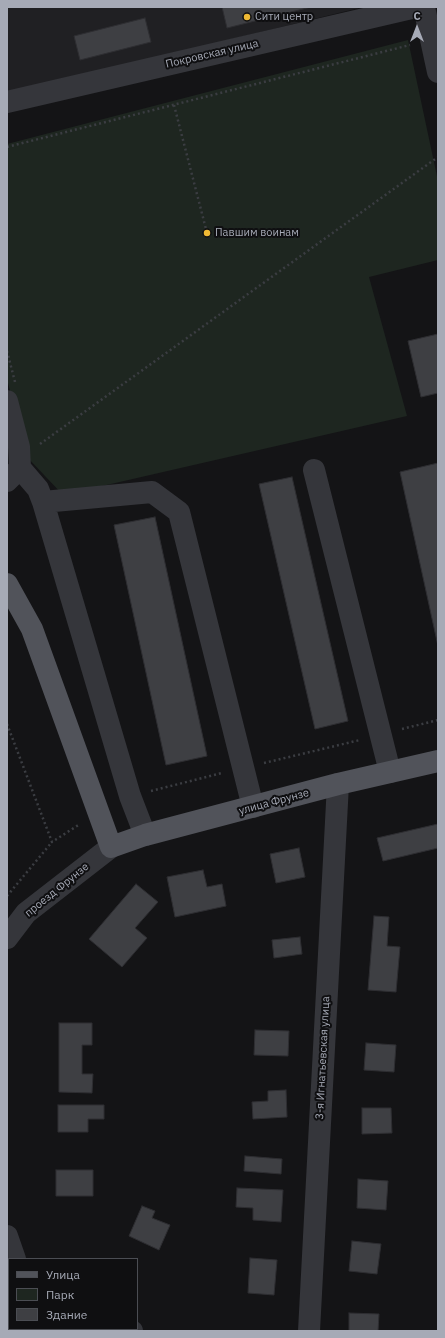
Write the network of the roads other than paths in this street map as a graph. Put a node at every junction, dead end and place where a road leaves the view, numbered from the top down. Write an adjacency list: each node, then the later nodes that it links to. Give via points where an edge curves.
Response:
1 (416, 7): 4 (street, Покровская улица)
2 (424, 7): 3 (street)
3 (438, 72)
4 (7, 102)
5 (12, 395): 7 (street, via 19,447)
6 (314, 470): 11 (street)
7 (14, 475): 8 (street, via 38,489)
8 (43, 502): 13 (street, via 152,492 179,512); 14 (street, via 130,796)
9 (7, 584): 15 (main road, via 32,629)
10 (438, 761): 11 (main road, улица Фрунзе)
11 (390, 772): 12 (main road, улица Фрунзе)
12 (338, 784): 13 (main road, улица Фрунзе); 19 (street, 3-я Игнатьевская улица)
13 (253, 807): 14 (main road, улица Фрунзе)
14 (145, 835): 15 (main road, улица Фрунзе)
15 (111, 848): 16 (street, проезд Фрунзе, via 26,913)
16 (7, 938)
17 (7, 1236): 18 (street)
18 (15, 1258)
19 (309, 1331)

